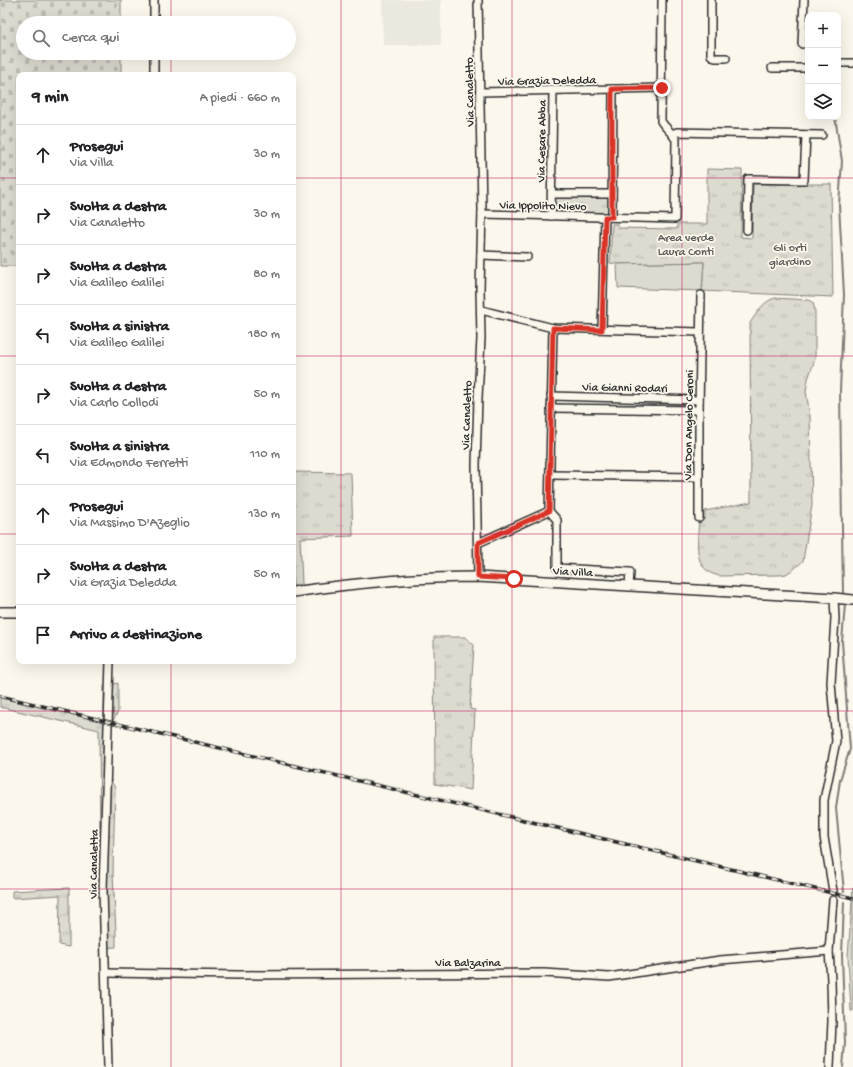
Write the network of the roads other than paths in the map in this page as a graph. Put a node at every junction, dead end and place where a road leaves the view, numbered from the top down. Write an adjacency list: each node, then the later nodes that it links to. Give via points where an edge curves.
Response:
1 (154, 0): 6 (street)
2 (478, 0): 18 (street, Via Canaletto)
3 (662, 0): 15 (street)
4 (711, 0): 8 (street, via 711,55 715,58)
5 (804, 0): 7 (street)
6 (154, 16)
7 (802, 44)
8 (726, 58)
9 (154, 60): 14 (street)
10 (841, 63): 11 (street)
11 (853, 63)
12 (772, 68): 13 (street)
13 (805, 68)
14 (154, 72)
15 (662, 88): 16 (street, Via Grazia Deledda); 19 (street, via 661,121)
16 (612, 89): 17 (street, Via Grazia Deledda); 23 (street)
17 (553, 91): 18 (street, Via Grazia Deledda); 22 (street, Via Cesare Abba)
18 (480, 92): 24 (street, Via Canaletto)
19 (672, 134): 20 (street, via 677,132); 26 (street, Via Ippolito Nievo, via 676,140 675,219)
20 (806, 135): 21 (street); 27 (street, via 804,180 748,179)
21 (822, 135)
22 (552, 194): 23 (street); 25 (street, Via Cesare Abba)
23 (612, 194): 26 (street)
24 (482, 214): 25 (street, Via Ippolito Nievo); 28 (street, Via Canaletto)
25 (552, 216): 26 (street, Via Ippolito Nievo)
26 (608, 217): 33 (street)
27 (747, 230)
28 (481, 255): 29 (street); 31 (street, Via Canaletto)
29 (527, 257)
30 (701, 295): 34 (street, Via Don Angelo Ceroni)
31 (481, 310): 32 (street); 43 (street, Via Canaletto, via 476,465)
32 (553, 328): 33 (street); 35 (street)
33 (602, 330): 34 (street)
34 (700, 332): 36 (street, Via Don Angelo Ceroni)
35 (551, 396): 36 (street, Via Gianni Rodari); 37 (street)
36 (699, 400): 38 (street, Via Don Angelo Ceroni)
37 (551, 408): 38 (street, Via Gianni Rodari); 39 (street)
38 (699, 410): 40 (street, Via Don Angelo Ceroni)
39 (550, 475): 40 (street); 41 (street)
40 (698, 477): 42 (street, Via Don Angelo Ceroni)
41 (549, 511): 43 (street); 45 (street, via 557,520 557,568 630,572)
42 (698, 518)
43 (478, 543): 44 (street, Via Canaletto)
44 (478, 577): 45 (street, Via Villa); 46 (street, Via Villa, via 354,583)
45 (629, 586): 47 (street, Via Villa)
46 (296, 592)
47 (834, 598): 48 (street, Via Villa); 52 (street, via 831,683 836,741 824,800 824,837)
48 (853, 600)
49 (0, 612): 50 (street)
50 (16, 612)
51 (110, 664): 55 (street, Via Canaletta, via 103,890)
52 (833, 891)
53 (833, 900): 54 (street)
54 (829, 951): 55 (street, Via Balzarina, via 720,960 609,977 544,973); 57 (street, via 832,1021)
55 (106, 973): 56 (street, Via Canaletta)
56 (108, 1067)
57 (830, 1067)

